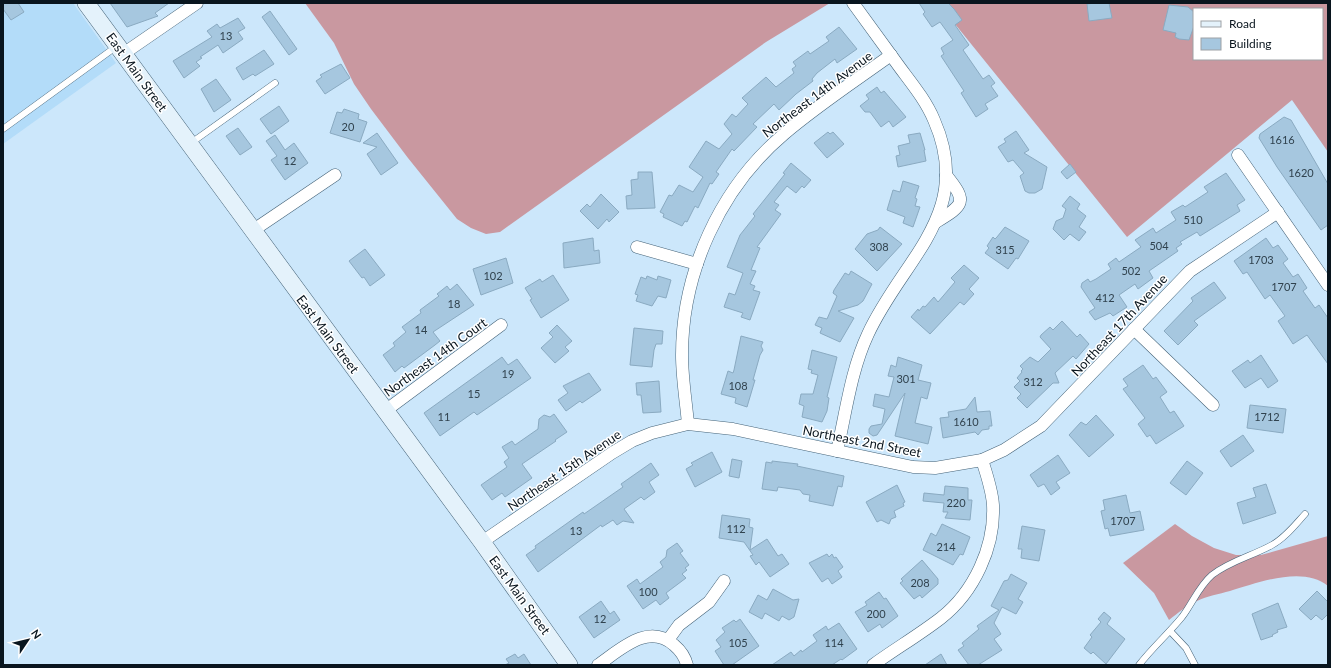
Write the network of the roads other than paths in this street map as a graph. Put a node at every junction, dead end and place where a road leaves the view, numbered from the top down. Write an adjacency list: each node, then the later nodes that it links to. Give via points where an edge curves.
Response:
1 (86, 3): 4 (main road, East Main Street)
2 (197, 3): 4 (street)
3 (853, 3): 5 (street)
4 (120, 50): 7 (lane); 8 (main road, East Main Street)
5 (891, 55): 11 (street, via 922,98 934,120 943,147); 16 (street, Northeast 14th Avenue, via 788,130 755,163 730,195 717,217)
6 (275, 83): 8 (lane)
7 (3, 128)
8 (190, 144): 14 (main road, East Main Street)
9 (1238, 155): 12 (street)
10 (335, 175): 14 (street)
11 (946, 175): 13 (street, via 942,206); 13 (street, via 957,188 960,199 957,209)
12 (1278, 212): 17 (street); 19 (street, Northeast 17th Avenue, via 1190,271)
13 (936, 222): 24 (street, via 927,240 889,294 867,335 855,372)
14 (252, 231): 21 (main road, East Main Street)
15 (637, 247): 16 (street)
16 (697, 264): 22 (street, Northeast 14th Avenue, via 686,308 682,341 682,374)
17 (1328, 285)
18 (501, 325): 21 (street, Northeast 14th Court)
19 (1134, 329): 20 (street); 25 (street, Northeast 17th Avenue, via 1041,426 1004,450)
20 (1213, 405)
21 (385, 411): 27 (main road, East Main Street)
22 (688, 424): 23 (street, Northeast 15th Avenue); 27 (street, Northeast 15th Avenue, via 652,433 612,453)
23 (760, 434): 24 (street, Northeast 2nd Street)
24 (837, 451): 25 (street, Northeast 2nd Street, via 913,468 934,468)
25 (982, 460): 34 (street, via 993,517 982,563 965,592 950,610)
26 (1305, 514): 29 (lane, via 1273,545 1224,567 1211,576)
27 (482, 542): 31 (main road, East Main Street)
28 (724, 581): 30 (street, via 709,602 679,625)
29 (1170, 631): 35 (lane); 36 (lane, via 1186,648)
30 (668, 640): 32 (street, via 657,636 638,638); 33 (street, via 682,653)
31 (569, 665)
32 (598, 665)
33 (688, 665)
34 (873, 665)
35 (1139, 665)
36 (1196, 665)

